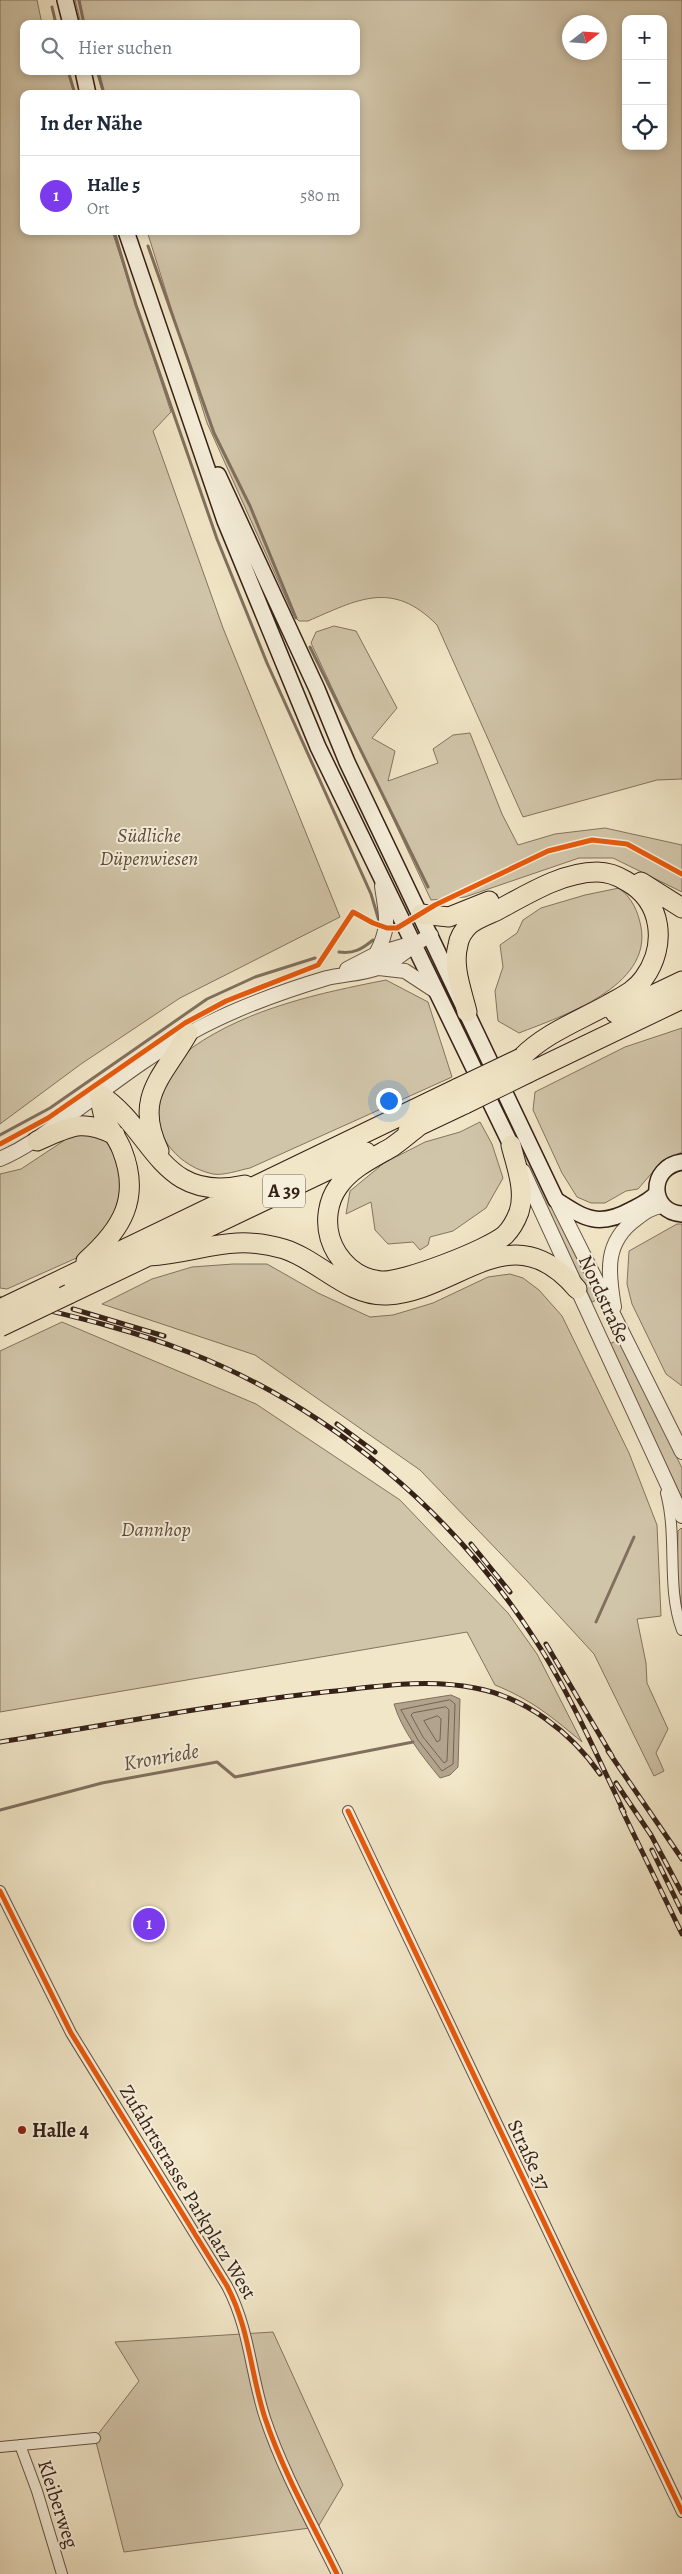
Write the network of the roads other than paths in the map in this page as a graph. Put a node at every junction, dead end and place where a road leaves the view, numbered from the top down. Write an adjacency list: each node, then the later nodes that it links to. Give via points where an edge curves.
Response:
1 (65, 0): 2 (main road)
2 (70, 20)
3 (83, 75): 4 (main road)
4 (87, 90)
5 (127, 235): 6 (main road)
6 (190, 417): 7 (main road, via 225,521 280,656 318,747); 9 (main road, via 317,689 347,762)
7 (380, 875): 11 (main road); 12 (street, via 388,917)
8 (682, 908): 9 (highway, via 619,870 575,865 463,913 443,918)
9 (421, 914): 10 (main road)
10 (431, 935): 11 (street); 17 (main road)
11 (414, 943): 12 (street); 14 (main road)
12 (377, 961): 14 (street, via 405,971); 19 (street, via 246,1006)
13 (682, 981): 20 (highway, A 39)
14 (438, 992): 26 (main road)
15 (682, 999): 18 (highway, A 39)
16 (682, 1010): 18 (highway, via 646,1026)
17 (467, 1012): 20 (highway, via 455,960 458,945 470,925 578,873 599,872 618,876 641,891 656,915 659,930 658,948 643,980 630,993 534,1044); 32 (main road)
18 (623, 1028): 20 (highway, A 39)
19 (188, 1033): 21 (street); 29 (highway, via 162,1071 150,1100 148,1117 152,1137)
20 (525, 1066): 22 (highway, A 39, bridge)
21 (99, 1094): 24 (highway, via 105,1119); 25 (street); 29 (highway, via 117,1105)
22 (461, 1096): 23 (highway, A 39); 30 (highway, A 39)
23 (419, 1126): 26 (highway, via 394,1146 364,1162 338,1186 330,1202 327,1218 333,1250 353,1272 382,1281 416,1274 482,1248 504,1235 519,1212 521,1193); 34 (highway, A 39)
24 (115, 1135): 25 (highway, via 97,1126 83,1125); 35 (highway, via 128,1165 131,1188 127,1209 104,1245)
25 (37, 1141): 27 (street)
26 (511, 1145): 36 (street, Nordstraße)
27 (0, 1159)
28 (682, 1162): 31 (main road, via 666,1168 658,1180)
29 (165, 1166): 30 (highway, via 180,1178 202,1187 237,1186)
30 (276, 1177): 35 (highway, A 39)
31 (660, 1199): 32 (main road, via 650,1200 608,1220 581,1216); 33 (main road, via 669,1211); 38 (street, via 622,1230 614,1243 610,1274)
32 (556, 1200): 38 (street, Nordstraße)
33 (682, 1214)
34 (149, 1256): 36 (highway, via 172,1255 225,1243 258,1243 309,1259 355,1288 386,1295 436,1281 489,1259 526,1256 552,1265); 39 (highway, A 39, bridge)
35 (71, 1275): 37 (highway, A 39, bridge)
36 (577, 1289): 41 (street, Nordstraße)
37 (0, 1309)
38 (615, 1317): 40 (street, Nordstraße)
39 (0, 1327)
40 (682, 1452)
41 (660, 1470): 42 (street, Nordstraße); 43 (street, Nordstraße, via 669,1503 677,1617)
42 (682, 1516)
43 (682, 1630)
44 (348, 1810): 49 (street, Straße 37)
45 (0, 1891): 51 (street, Zufahrtstrasse Parkplatz West, via 71,2033 239,2310 256,2387 274,2444)
46 (95, 2438): 47 (street)
47 (20, 2445): 48 (street); 50 (street, Kleiberweg)
48 (0, 2447)
49 (682, 2512)
50 (62, 2574)
51 (337, 2574)

